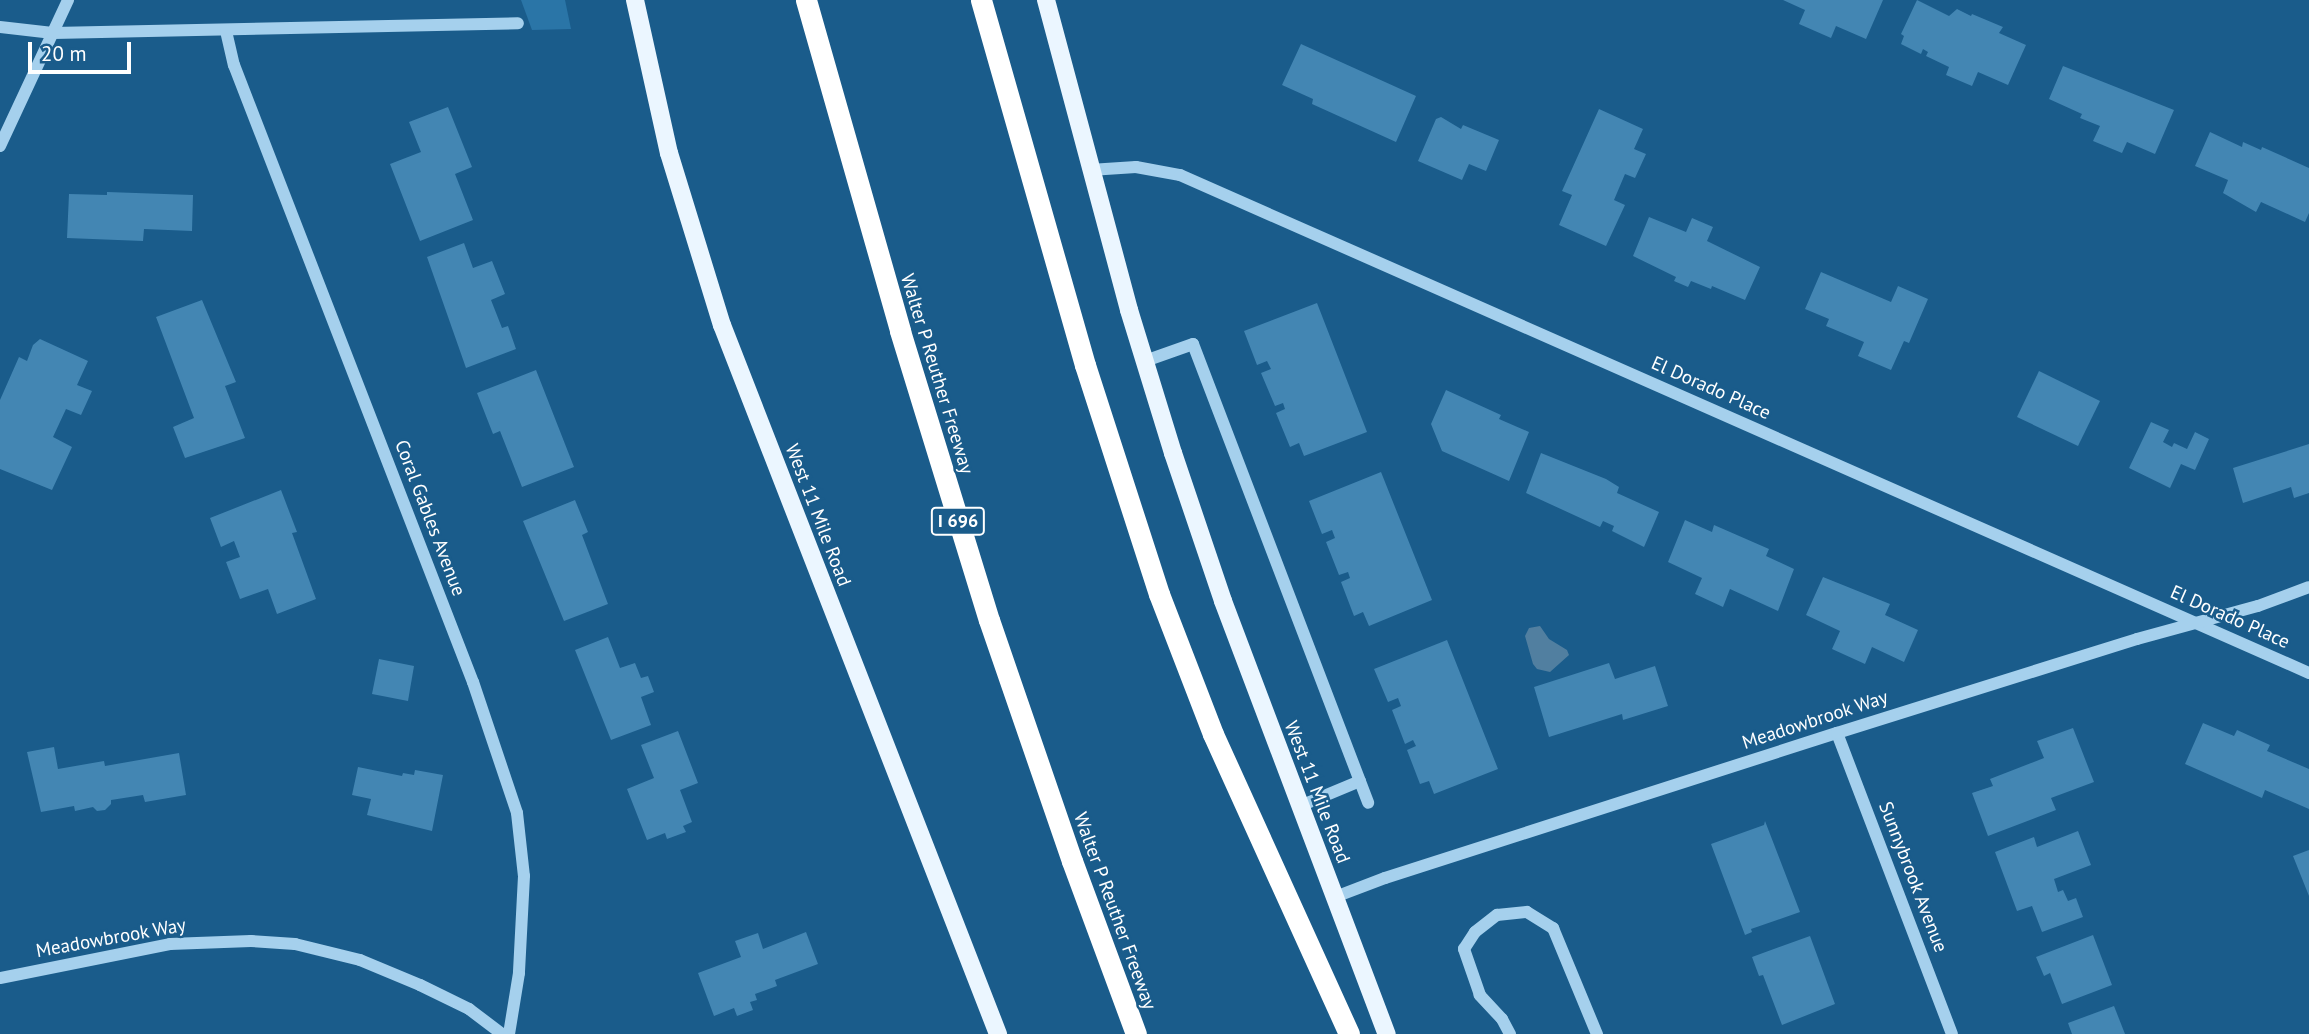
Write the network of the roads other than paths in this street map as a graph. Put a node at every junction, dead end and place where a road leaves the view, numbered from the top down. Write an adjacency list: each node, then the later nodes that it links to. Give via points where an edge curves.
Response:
1 (68, 0): 9 (street)
2 (635, 0): 24 (main road, West 11 Mile Road, via 669,153 722,325)
3 (806, 0): 25 (highway, Walter P Reuther Freeway / I 696, via 985,607)
4 (981, 0): 26 (highway, via 1085,365 1158,594 1213,734)
5 (1045, 0): 11 (main road, West 11 Mile Road)
6 (518, 23): 8 (street)
7 (0, 27): 9 (street)
8 (226, 31): 9 (street); 23 (street, Coral Gables Avenue, via 234,65 473,682 517,813 524,876 519,973)
9 (53, 33): 10 (street)
10 (0, 146)
11 (1090, 170): 12 (main road, West 11 Mile Road); 14 (street, El Dorado Place, via 1136,167 1180,175)
12 (1145, 361): 17 (street, via 1193,344); 19 (main road, West 11 Mile Road, via 1223,601)
13 (2309, 587): 14 (street, Meadowbrook Way)
14 (2198, 624): 15 (street, El Dorado Place); 16 (street, Meadowbrook Way)
15 (2309, 673)
16 (1837, 733): 20 (street, Meadowbrook Way); 30 (street, Sunnybrook Avenue)
17 (1360, 781): 18 (street); 19 (street)
18 (1368, 803)
19 (1300, 806): 20 (main road, West 11 Mile Road)
20 (1335, 897): 27 (main road, West 11 Mile Road)
21 (0, 978): 22 (street, Meadowbrook Way, via 170,944 295,944 360,960 420,985 469,1009)
22 (502, 1034)
23 (509, 1034)
24 (998, 1034)
25 (1136, 1034)
26 (1349, 1034)
27 (1387, 1034)
28 (1510, 1034): 29 (street, via 1480,995 1464,949 1475,932 1497,915 1527,912 1553,928)
29 (1597, 1034)
30 (1952, 1034)

